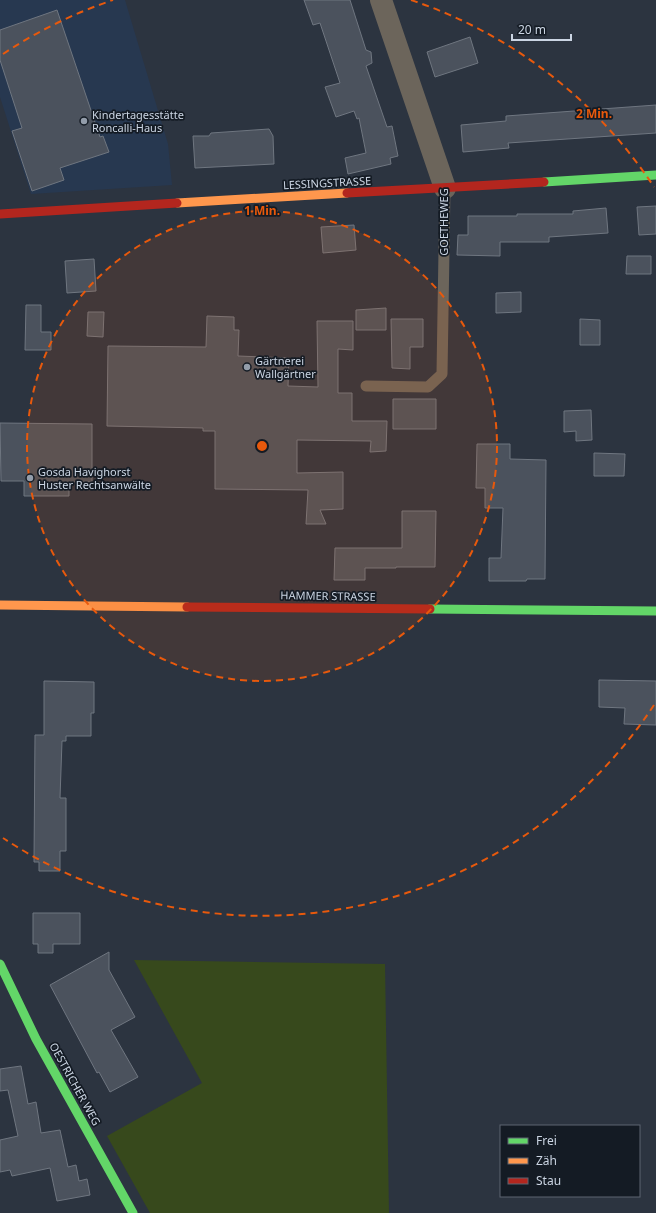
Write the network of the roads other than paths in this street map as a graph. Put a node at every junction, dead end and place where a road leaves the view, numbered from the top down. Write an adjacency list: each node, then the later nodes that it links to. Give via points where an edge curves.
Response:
1 (381, 0): 3 (street, GOETHEWEG)
2 (656, 175): 3 (street, LESSINGSTRASSE)
3 (445, 188): 4 (street, LESSINGSTRASSE); 5 (lane, GOETHEWEG, via 442,374 428,387)
4 (0, 214)
5 (366, 386)
6 (0, 605): 7 (street, HAMMER STRASSE)
7 (656, 611)
8 (0, 964): 9 (street, OESTRICHER WEG, via 36,1039)
9 (133, 1213)

